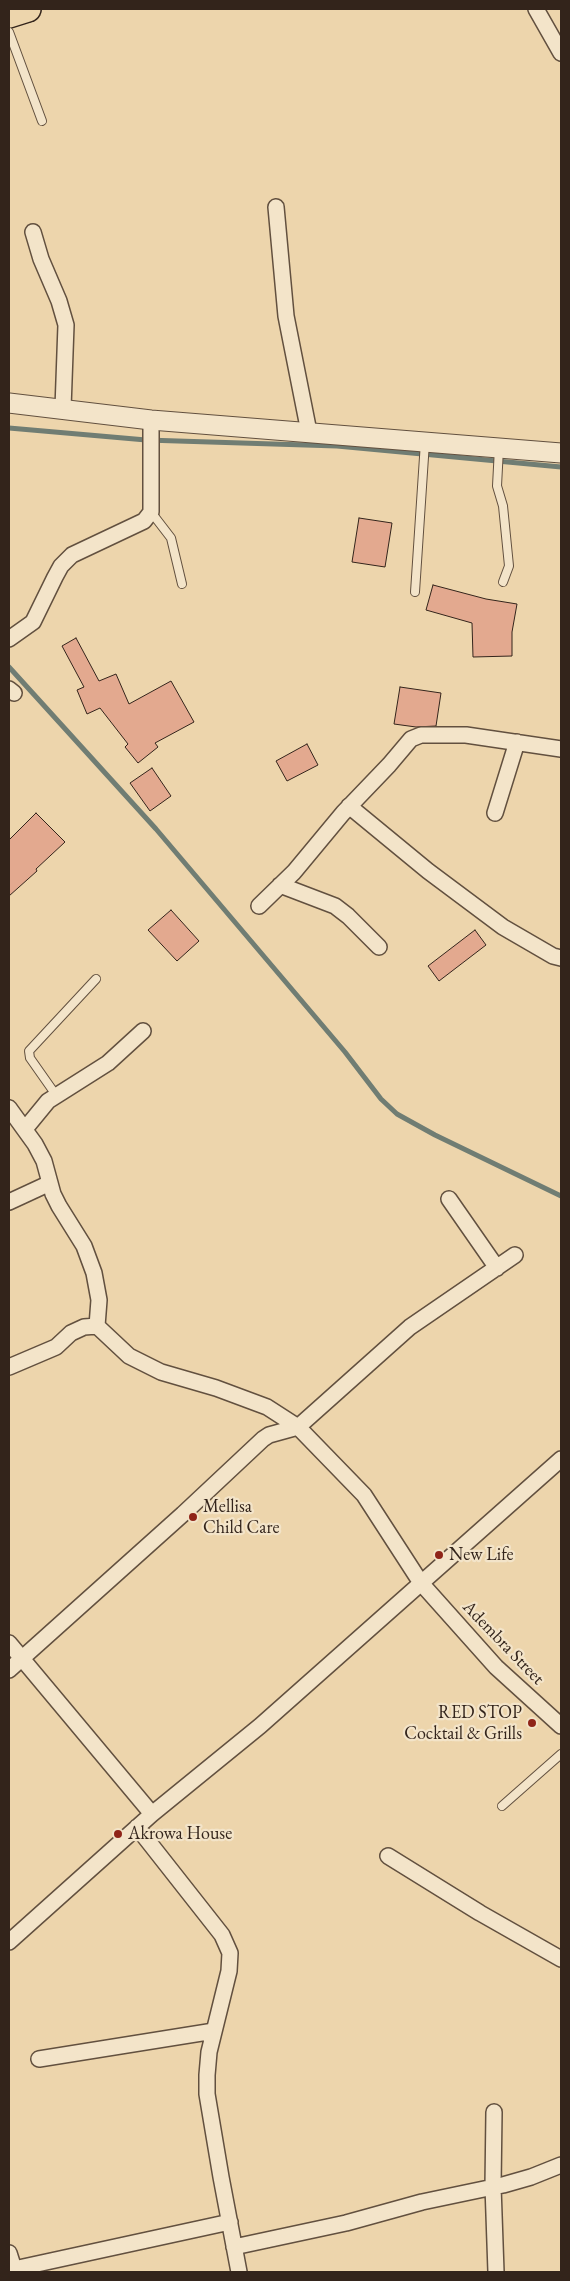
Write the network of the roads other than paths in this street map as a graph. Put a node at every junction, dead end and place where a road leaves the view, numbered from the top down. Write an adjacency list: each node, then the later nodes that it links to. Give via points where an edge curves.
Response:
1 (28, 9): 3 (main road)
2 (536, 9): 5 (street)
3 (9, 15)
4 (9, 32): 6 (lane)
5 (561, 53)
6 (42, 121)
7 (276, 207): 12 (street, via 286,316)
8 (32, 232): 10 (street, via 60,301 66,325)
9 (9, 403): 10 (street)
10 (63, 408): 11 (street)
11 (151, 432): 12 (street); 16 (street)
12 (309, 432): 13 (street)
13 (425, 442): 14 (street); 19 (lane)
14 (499, 448): 15 (street); 17 (lane, via 497,486 509,566)
15 (561, 453)
16 (151, 512): 18 (lane, via 172,538); 20 (street, via 144,521 72,555 61,566 33,622)
17 (503, 582)
18 (182, 584)
19 (415, 592)
20 (9, 639)
21 (517, 742): 22 (street); 23 (street, via 466,735 417,736); 24 (street)
22 (561, 749)
23 (349, 806): 25 (street); 28 (street, via 428,872 503,927)
24 (496, 813)
25 (280, 885): 26 (street); 27 (street, via 334,906)
26 (259, 906)
27 (379, 947)
28 (561, 958)
29 (96, 978): 31 (lane, via 29,1051 30,1058)
30 (143, 1031): 31 (street, via 108,1063)
31 (56, 1095): 33 (street)
32 (9, 1108): 33 (street)
33 (25, 1128): 34 (street, via 44,1161)
34 (50, 1183): 36 (street); 39 (street, via 59,1206 84,1246 94,1273 99,1300)
35 (449, 1199): 38 (street)
36 (9, 1202)
37 (515, 1255): 38 (street)
38 (497, 1268): 41 (street, via 410,1327)
39 (97, 1326): 40 (street, via 71,1333 56,1347); 41 (street, Adembra Street, via 129,1356 161,1372 267,1407)
40 (9, 1367)
41 (298, 1426): 43 (street, Adembra Street, via 364,1495); 45 (street, via 263,1439)
42 (561, 1459): 43 (street)
43 (422, 1583): 47 (street, Adembra Street, via 496,1667); 50 (street, via 260,1726)
44 (9, 1643): 45 (street)
45 (22, 1659): 46 (street); 50 (street)
46 (9, 1670)
47 (561, 1726)
48 (561, 1754): 49 (lane)
49 (502, 1806)
50 (152, 1814): 51 (street)
51 (137, 1828): 53 (street); 55 (street, via 222,1935 230,1953 229,1972)
52 (388, 1856): 54 (street)
53 (9, 1942)
54 (561, 1959)
55 (214, 2031): 56 (street); 60 (street, via 208,2060 208,2094)
56 (39, 2059)
57 (494, 2112): 59 (street)
58 (561, 2165): 59 (street, via 503,2186)
59 (493, 2186): 61 (street); 65 (street)
60 (230, 2222): 61 (street); 63 (street)
61 (234, 2247): 64 (street)
62 (9, 2253): 63 (street)
63 (14, 2271)
64 (239, 2272)
65 (496, 2272)

